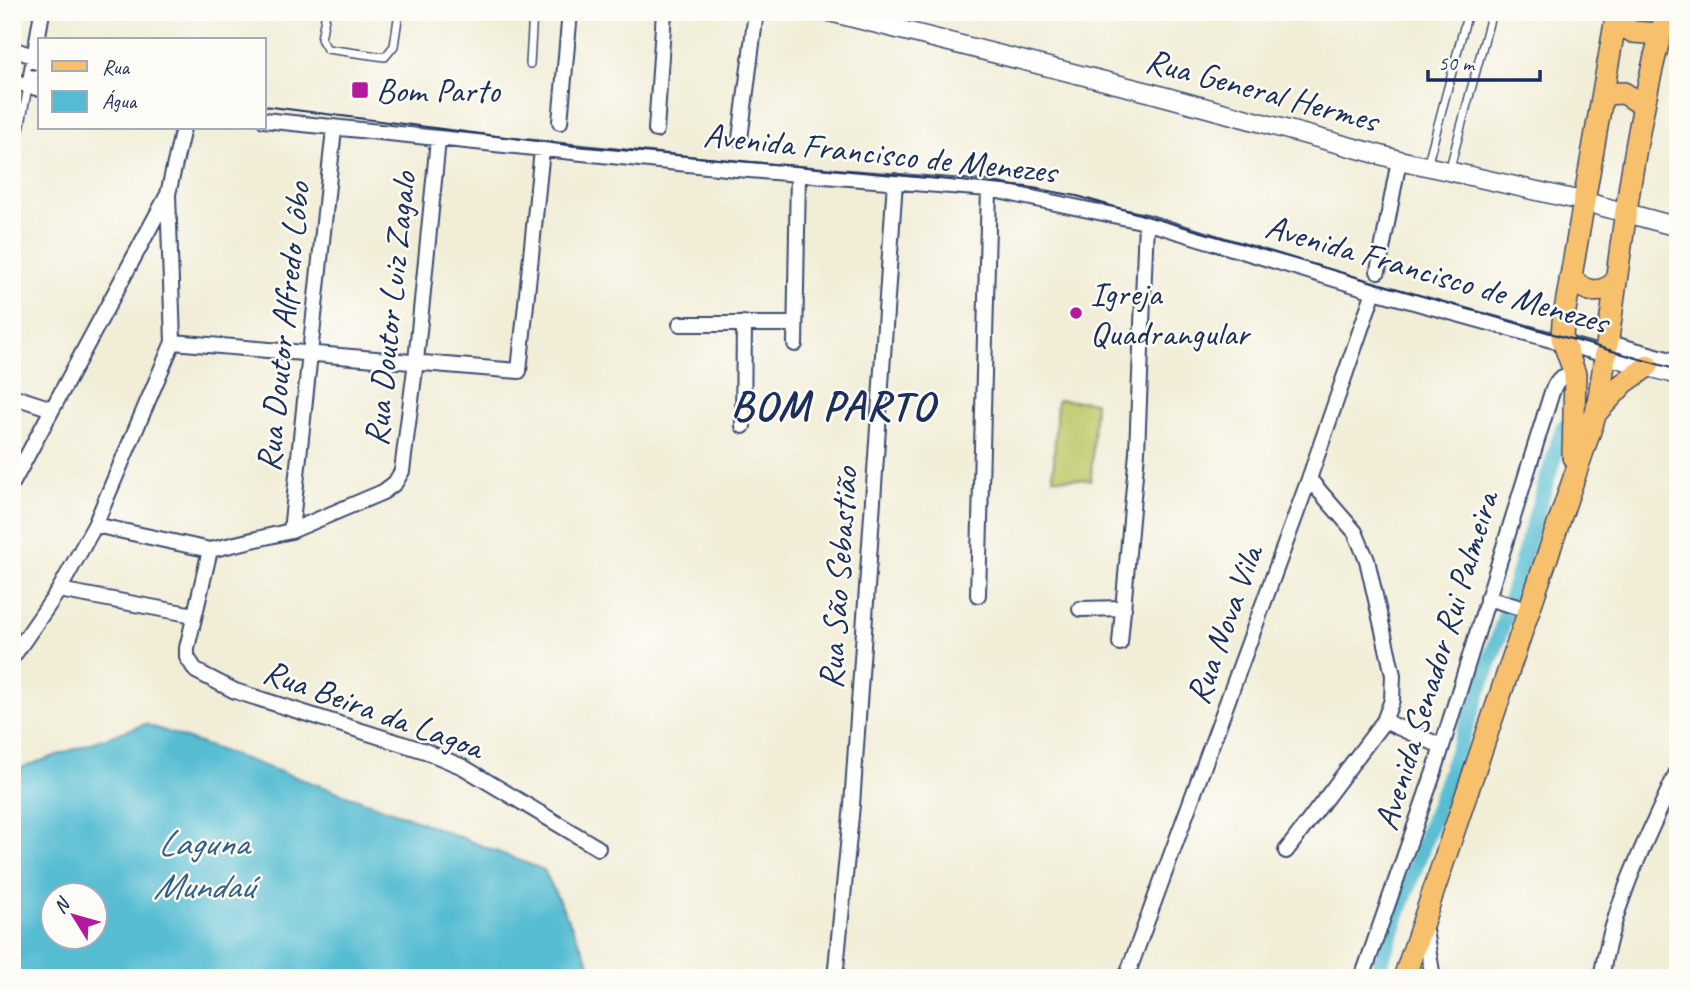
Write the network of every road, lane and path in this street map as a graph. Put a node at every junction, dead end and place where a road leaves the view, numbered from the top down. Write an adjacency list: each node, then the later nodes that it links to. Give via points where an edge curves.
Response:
1 (42, 12): 15 (street)
2 (326, 12): 3 (lane, via 321,39 327,49 385,57 394,46)
3 (399, 12)
4 (533, 12): 16 (lane)
5 (570, 12): 22 (street)
6 (664, 12): 25 (street)
7 (756, 12): 26 (street)
8 (830, 12): 29 (street, Rua General Hermes)
9 (1468, 12): 30 (lane)
10 (1492, 12): 32 (lane)
11 (1667, 12): 13 (main road)
12 (1616, 17): 13 (main road, via 1633,32); 19 (main road)
13 (1661, 34): 20 (main road)
14 (12, 50): 15 (street)
15 (33, 56): 18 (street)
16 (530, 64)
17 (12, 82): 18 (street)
18 (34, 88): 31 (lane)
19 (1603, 94): 20 (main road, via 1624,93); 37 (main road)
20 (1644, 106): 38 (main road)
21 (266, 120): 23 (street, Avenida Francisco de Menezes)
22 (560, 122)
23 (334, 129): 27 (street, Avenida Francisco de Menezes); 52 (street, Rua Doutor Alfredo Lôbo)
24 (183, 130): 36 (street)
25 (656, 130)
26 (740, 139)
27 (438, 140): 28 (street, Avenida Francisco de Menezes); 53 (street, Rua Doutor Luiz Zagalo)
28 (542, 150): 33 (street, Avenida Francisco de Menezes); 53 (street, via 519,371)
29 (1399, 160): 30 (street, Rua General Hermes); 41 (street)
30 (1427, 166): 32 (street, Rua General Hermes)
31 (12, 171)
32 (1449, 172): 37 (street, Rua General Hermes)
33 (798, 174): 34 (street, Avenida Francisco de Menezes); 47 (street)
34 (895, 181): 35 (street, Avenida Francisco de Menezes); 83 (street, Rua São Sebastião, via 852,805)
35 (989, 190): 39 (street, Avenida Francisco de Menezes); 69 (street)
36 (168, 194): 48 (street); 59 (street)
37 (1582, 201): 38 (street, Rua General Hermes); 42 (main road)
38 (1624, 212): 40 (street, Rua General Hermes); 43 (main road)
39 (1146, 222): 44 (street, Avenida Francisco de Menezes); 71 (street, via 1137,452)
40 (1678, 227)
41 (1378, 271)
42 (1570, 278): 43 (main road, via 1588,291); 49 (main road)
43 (1613, 284): 51 (main road)
44 (1374, 291): 49 (street, Avenida Francisco de Menezes); 62 (street, Rua Nova Vila)
45 (744, 323): 46 (street); 47 (street); 61 (street)
46 (680, 324)
47 (794, 324): 50 (street)
48 (173, 342): 52 (street); 65 (street)
49 (1563, 342): 51 (street, Avenida Francisco de Menezes); 56 (main road)
50 (795, 344)
51 (1606, 349): 54 (street); 55 (street, Avenida Francisco de Menezes); 60 (main road)
52 (310, 351): 53 (street); 66 (street, Rua Doutor Alfredo Lôbo)
53 (416, 361): 66 (street, Rua Doutor Luiz Zagalo, via 402,471 395,483)
54 (1678, 362)
55 (1648, 366): 57 (street, Avenida Francisco de Menezes); 60 (main road)
56 (1575, 374): 64 (main road); 70 (street, Avenida Senador Rui Palmeira, via 1562,375 1556,381)
57 (1678, 375)
58 (12, 396): 59 (street)
59 (52, 409): 63 (street)
60 (1596, 413): 64 (main road)
61 (743, 426)
62 (1309, 479): 77 (street, via 1355,531 1367,560 1393,676 1392,700); 84 (street, Rua Nova Vila)
63 (12, 484)
64 (1571, 487): 73 (main road)
65 (95, 525): 67 (street); 68 (street)
66 (291, 531): 67 (street)
67 (211, 551): 74 (street)
68 (59, 590): 74 (street); 76 (street)
69 (978, 595)
70 (1492, 600): 73 (street); 78 (street, Avenida Senador Rui Palmeira)
71 (1124, 608): 72 (street); 75 (street)
72 (1080, 609)
73 (1523, 609): 82 (main road)
74 (194, 615): 80 (street, Rua Beira da Lagoa, via 187,648 190,663 204,677 463,767)
75 (1120, 643)
76 (12, 658)
77 (1384, 721): 78 (street); 81 (street)
78 (1441, 746): 85 (street, Avenida Senador Rui Palmeira)
79 (1678, 770): 88 (street, via 1644,839 1611,926)
80 (598, 848)
81 (1286, 851)
82 (1424, 923): 86 (main road); 87 (street)
83 (835, 978)
84 (1126, 978)
85 (1362, 978)
86 (1404, 978)
87 (1433, 978)
88 (1601, 978)

